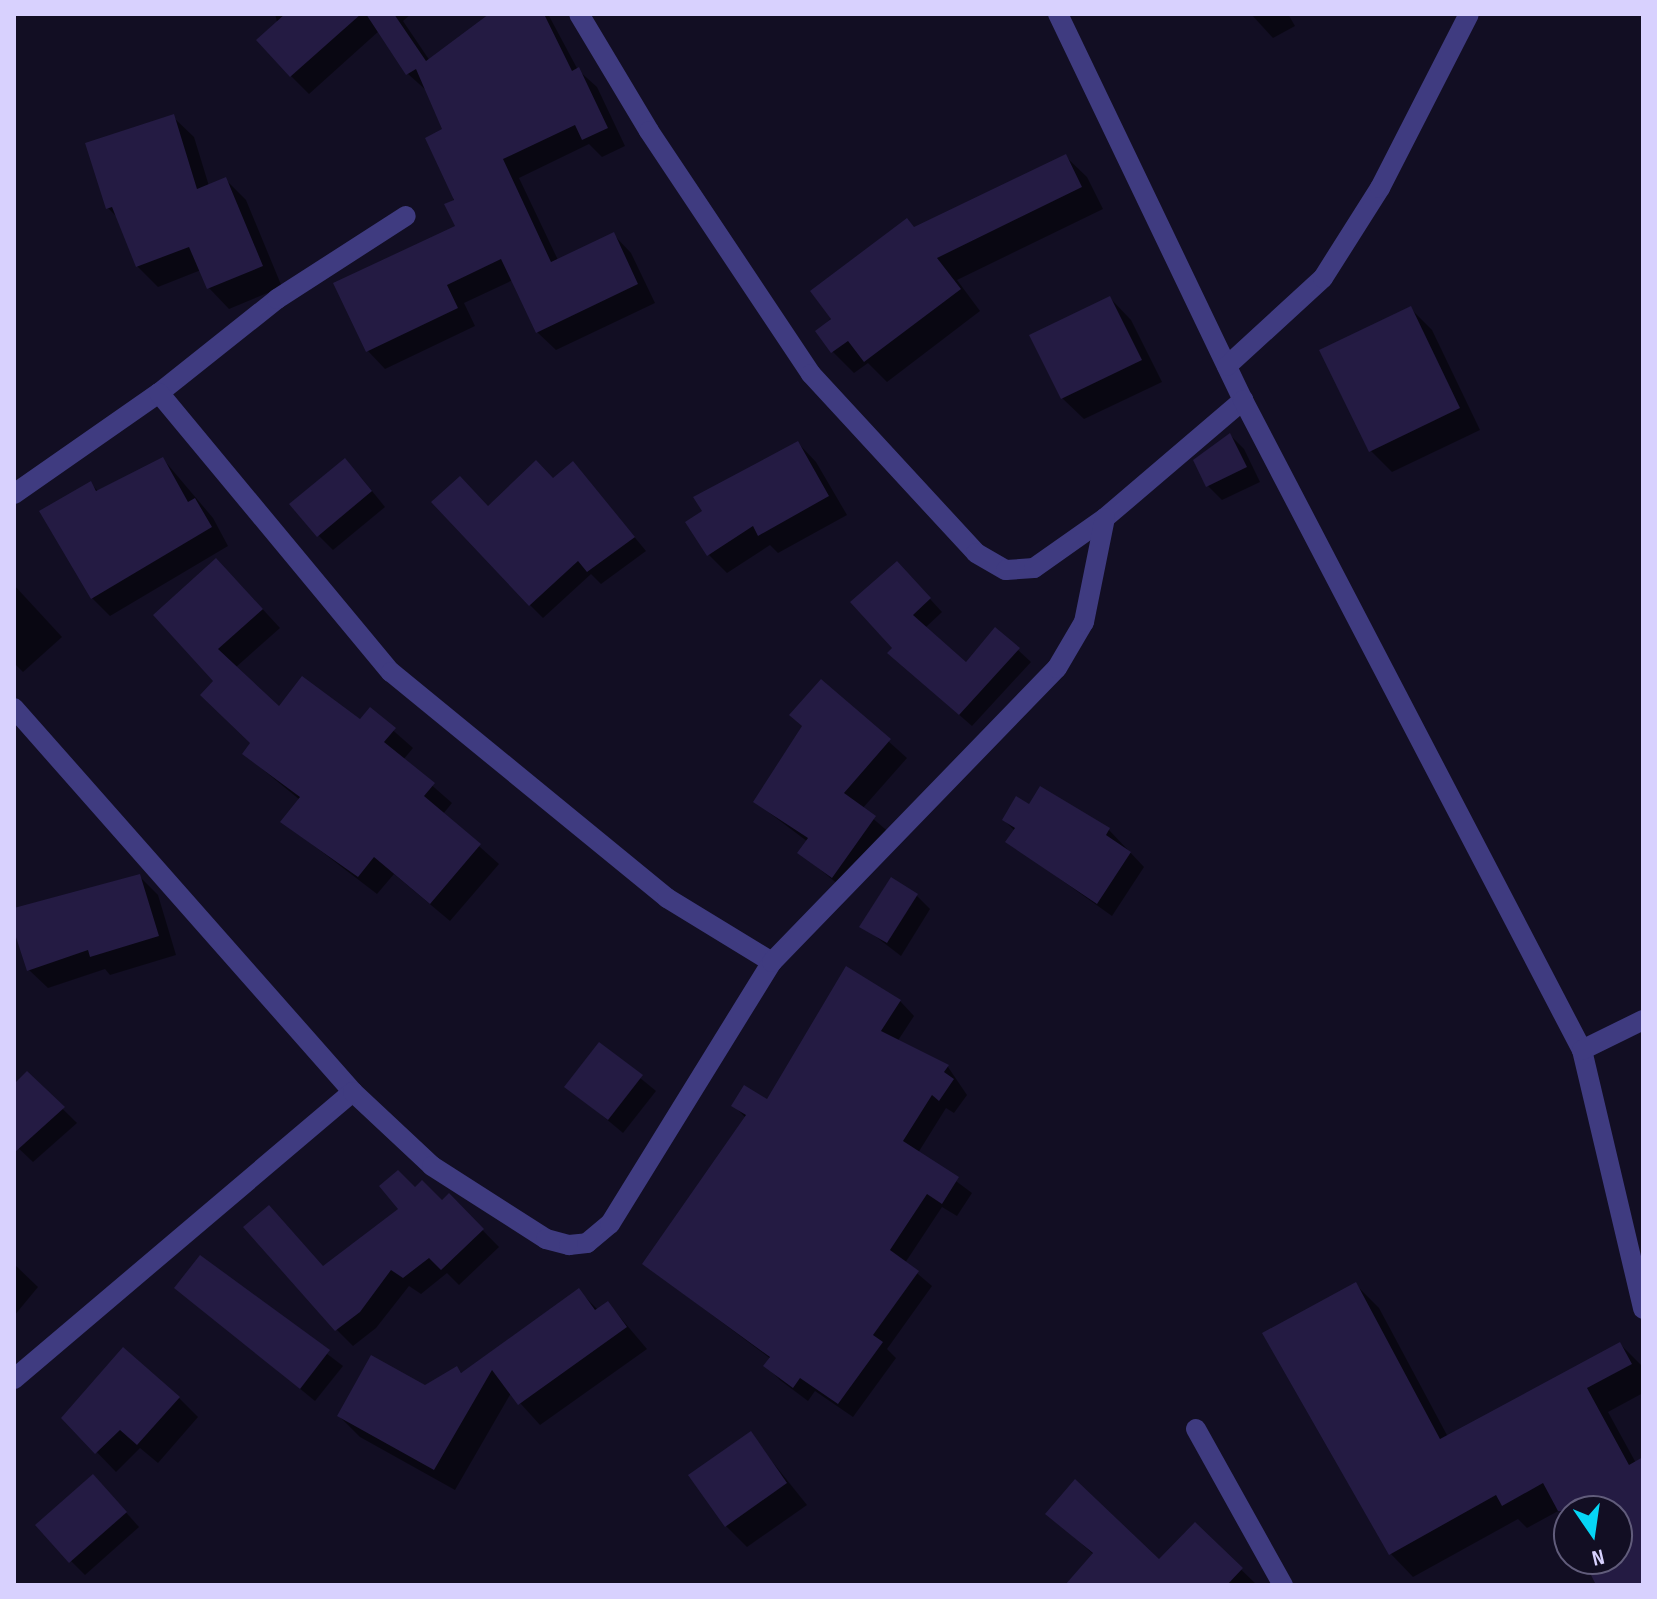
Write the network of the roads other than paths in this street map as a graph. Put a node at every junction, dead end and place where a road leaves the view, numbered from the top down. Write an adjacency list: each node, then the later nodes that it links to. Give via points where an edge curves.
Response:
1 (579, 14): 9 (street, via 649,131 811,374 976,553 1006,570 1034,568)
2 (1058, 14): 5 (street)
3 (1469, 14): 5 (street, via 1380,188 1323,278)
4 (406, 216): 6 (street, via 277,299)
5 (1227, 366): 7 (street)
6 (159, 393): 8 (street); 11 (street, via 391,672 667,898)
7 (1243, 400): 9 (street); 13 (street)
8 (14, 494)
9 (1105, 518): 11 (street, via 1084,622 1057,668)
10 (14, 708): 14 (street)
11 (772, 962): 14 (street, via 610,1224 587,1243 546,1239 432,1166)
12 (1643, 1020): 13 (street)
13 (1582, 1050): 15 (street)
14 (353, 1092): 16 (street)
15 (1643, 1309)
16 (14, 1379)
17 (1196, 1429): 18 (street)
18 (1283, 1585)

